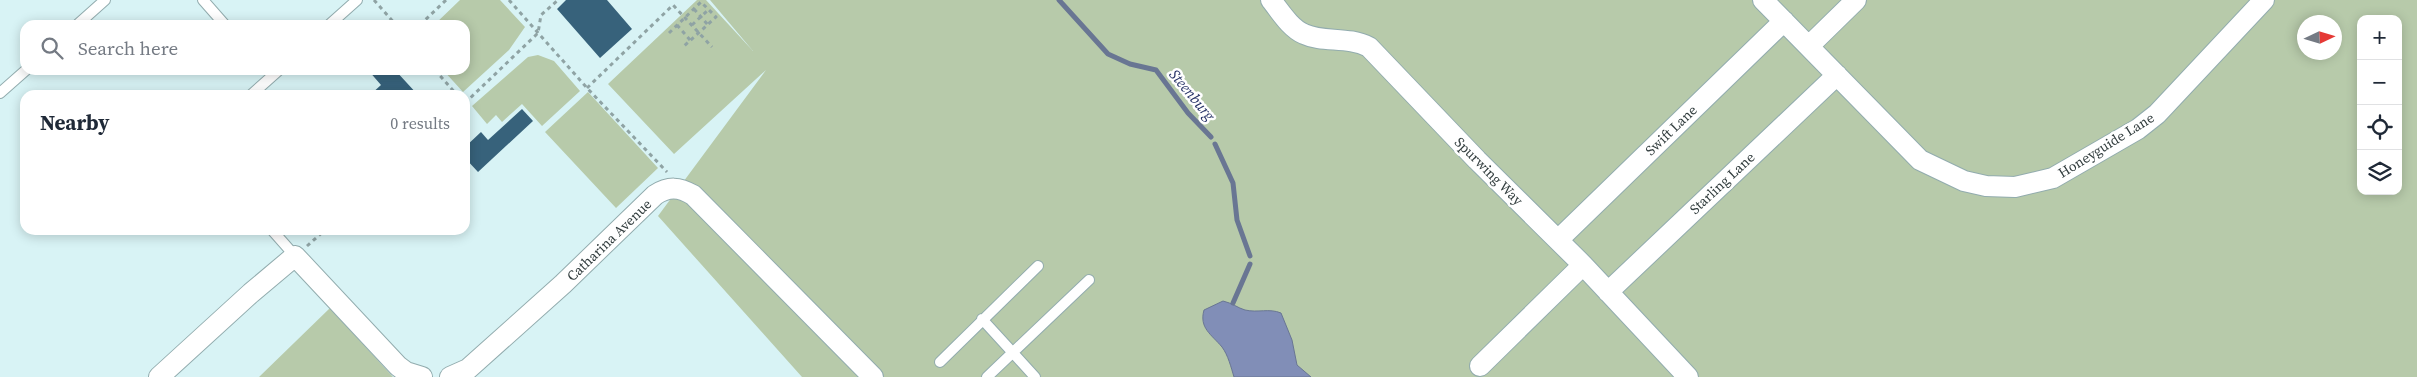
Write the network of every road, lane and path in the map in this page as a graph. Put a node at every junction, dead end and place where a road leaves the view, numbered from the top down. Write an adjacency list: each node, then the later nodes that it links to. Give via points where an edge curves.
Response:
1 (105, 0): 16 (lane)
2 (203, 0): 17 (lane)
3 (357, 0): 18 (lane)
4 (374, 0): 19 (path)
5 (446, 0): 20 (path)
6 (509, 0): 27 (path)
7 (558, 0): 27 (path, via 541,16)
8 (1271, 0): 43 (street, Spurwing Way, via 1294,28 1305,35 1352,40 1369,47)
9 (1764, 0): 21 (street, Honeyguide Lane)
10 (1856, 0): 29 (street)
11 (2264, 0): 35 (street, Honeyguide Lane, via 2149,120 2053,178 2015,187 1964,181 1920,160)
12 (694, 9): 13 (path, via 701,2); 14 (path); 15 (path)
13 (708, 10): 14 (path); 23 (path, via 716,17)
14 (701, 17): 23 (path); 24 (path)
15 (685, 18): 22 (path); 24 (path); 36 (path, via 673,5)
16 (83, 20)
17 (221, 20)
18 (335, 20)
19 (392, 20)
20 (425, 20)
21 (1784, 21): 29 (street, Honeyguide Lane); 43 (street, Swift Lane)
22 (677, 25): 25 (path); 28 (path)
23 (708, 25): 26 (path)
24 (692, 26): 26 (path)
25 (669, 33)
26 (699, 33): 28 (path); 31 (path)
27 (538, 34): 36 (path); 40 (path)
28 (690, 40): 30 (path)
29 (1809, 46): 35 (street, Honeyguide Lane)
30 (683, 47)
31 (712, 47)
32 (20, 75): 39 (lane)
33 (269, 75): 37 (lane)
34 (439, 75): 38 (path)
35 (1836, 75): 48 (street, Starling Lane)
36 (587, 88): 41 (path, via 670,175)
37 (256, 90)
38 (453, 90)
39 (0, 92)
40 (470, 98)
41 (673, 188): 55 (street, Catharina Avenue, via 655,195 468,369); 56 (street, via 693,195)
42 (277, 235): 44 (lane)
43 (1558, 240): 45 (street, Spurwing Way)
44 (296, 256): 53 (street); 54 (street, via 398,366)
45 (1582, 265): 48 (street, Spurwing Way); 52 (street)
46 (1038, 266): 49 (lane)
47 (1089, 280): 50 (lane)
48 (1608, 292): 59 (street, Spurwing Way)
49 (982, 319): 50 (lane); 51 (lane)
50 (1012, 353): 57 (lane); 58 (lane)
51 (940, 362)
52 (1480, 366)
53 (159, 377)
54 (422, 377)
55 (450, 377)
56 (873, 377)
57 (987, 377)
58 (1035, 377)
59 (1688, 377)

